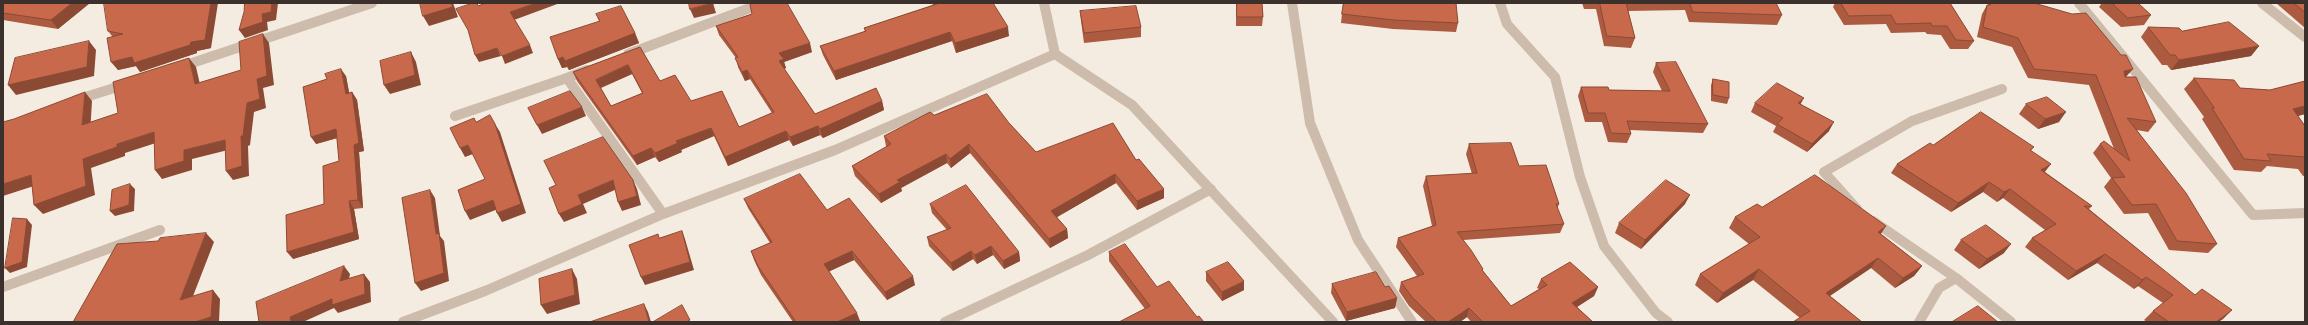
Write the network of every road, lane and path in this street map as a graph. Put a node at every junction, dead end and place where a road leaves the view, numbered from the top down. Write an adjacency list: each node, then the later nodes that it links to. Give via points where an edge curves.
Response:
1 (372, 3): 12 (street)
2 (763, 3): 10 (street)
3 (1044, 3): 9 (street)
4 (1292, 3): 27 (street, via 1310,123 1358,240)
5 (1500, 3): 28 (street, via 1507,24 1555,77 1580,177 1604,246 1656,314)
6 (2079, 3): 19 (street, via 2253,215)
7 (2262, 3): 8 (street)
8 (2305, 37)
9 (1055, 54): 18 (street, via 1132,105); 20 (street, via 835,150)
10 (618, 59)
11 (596, 67): 13 (street)
12 (167, 71)
13 (567, 78): 17 (street); 20 (street)
14 (137, 81): 16 (street)
15 (2002, 89): 22 (street, via 1912,121 1824,172 1859,211)
16 (70, 102)
17 (455, 116)
18 (1211, 189): 25 (street, via 1088,256); 26 (street)
19 (2305, 213)
20 (663, 214): 24 (street, via 485,291)
21 (160, 230): 23 (street)
22 (1956, 278): 29 (street, via 1939,288); 30 (street)
23 (3, 287)
24 (402, 322)
25 (945, 322)
26 (1333, 322)
27 (1412, 322)
28 (1668, 322)
29 (1919, 322)
30 (2011, 322)

